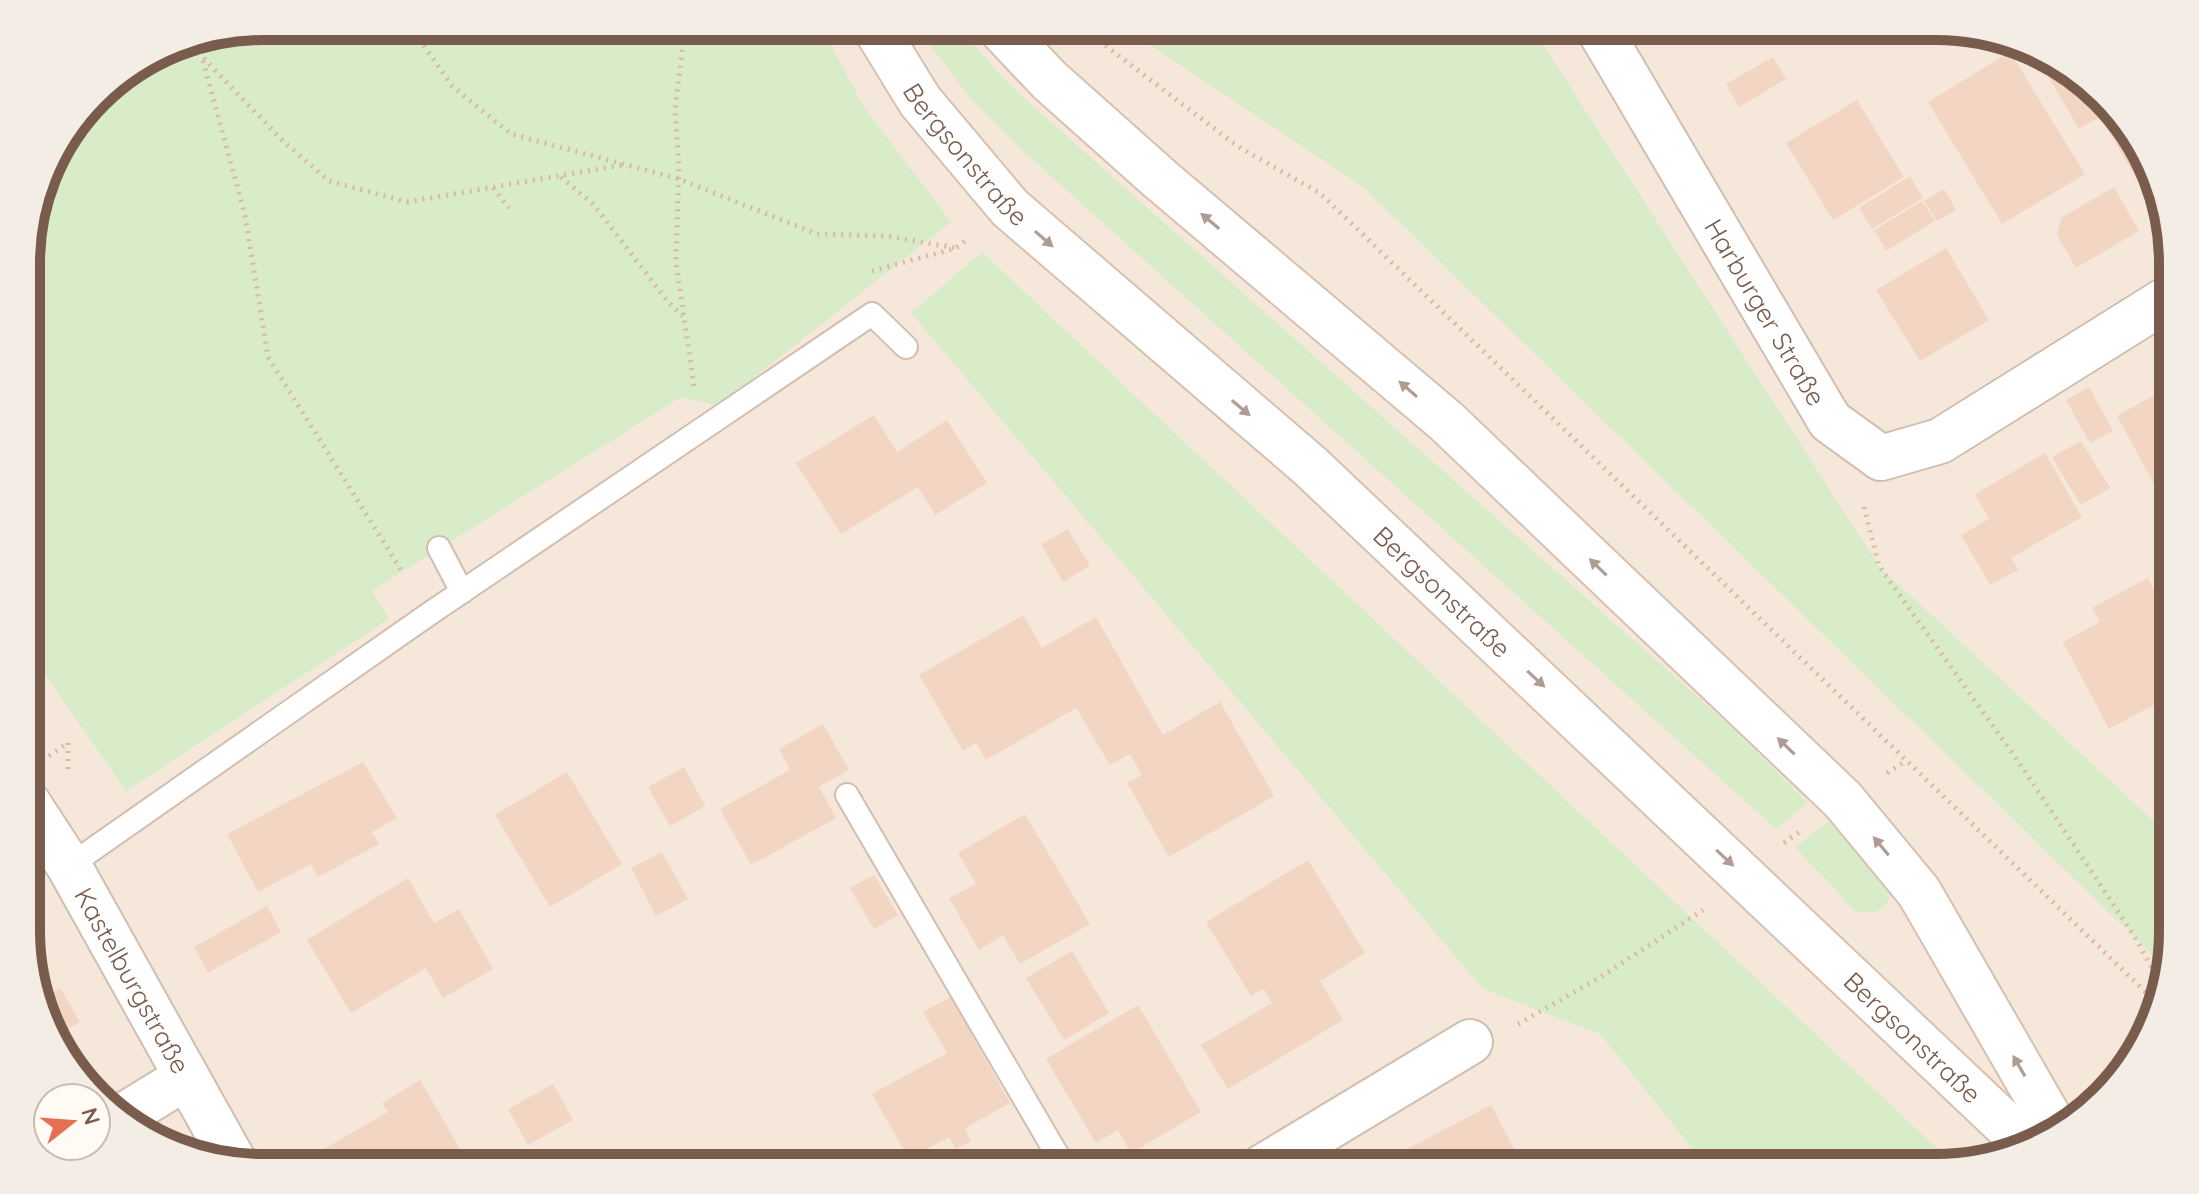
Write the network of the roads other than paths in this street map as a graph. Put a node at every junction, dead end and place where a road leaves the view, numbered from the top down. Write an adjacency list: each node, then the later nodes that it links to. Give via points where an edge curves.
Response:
1 (883, 40): 15 (street, Bergsonstraße, one-way to 15, via 920,101 1010,208 1310,466)
2 (1011, 40): 14 (street, one-way to 2, via 1919,892 1843,800 1446,421 1126,149)
3 (1605, 40): 4 (street, Harburger Straße, via 1830,421 1881,458 1940,441)
4 (2159, 304)
5 (906, 347): 7 (lane, via 872,314)
6 (439, 548): 7 (lane)
7 (462, 592): 10 (lane)
8 (847, 795): 17 (lane)
9 (40, 821): 10 (street, Kastelburgstraße)
10 (69, 866): 12 (street, Kastelburgstraße)
11 (1470, 1042): 18 (street)
12 (185, 1078): 13 (street); 16 (street, Kastelburgstraße)
13 (132, 1111)
14 (2051, 1121)
15 (2019, 1137)
16 (228, 1151)
17 (1057, 1154)
18 (1287, 1154)

